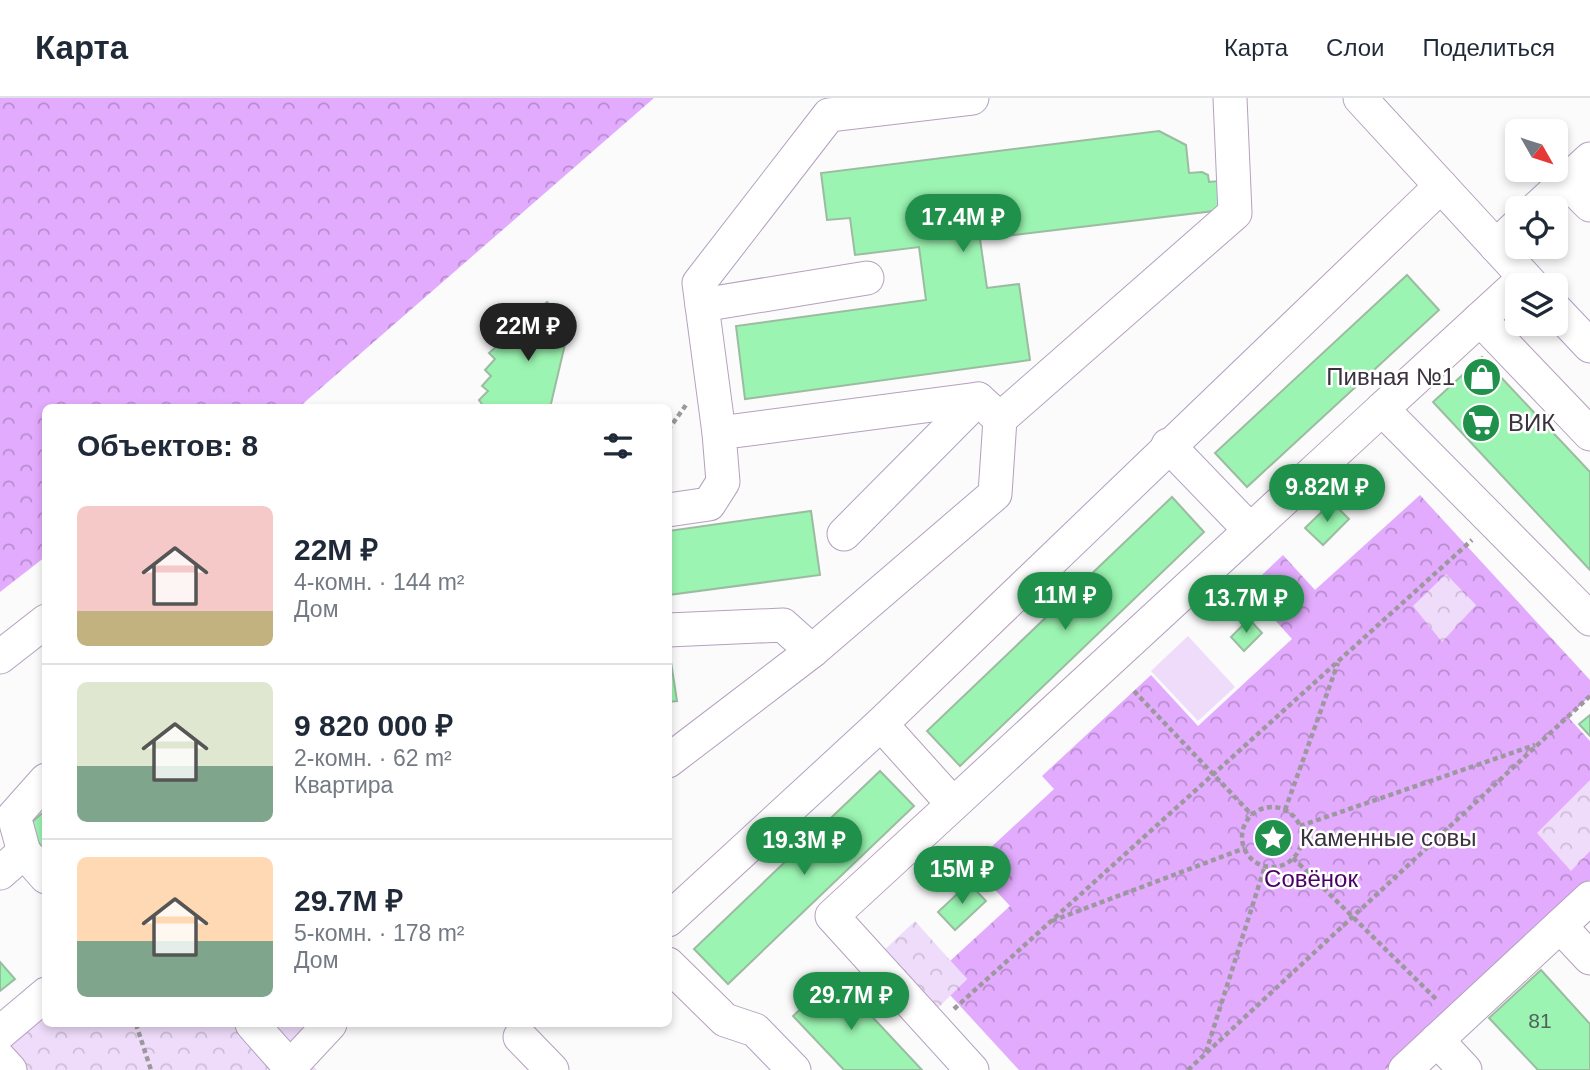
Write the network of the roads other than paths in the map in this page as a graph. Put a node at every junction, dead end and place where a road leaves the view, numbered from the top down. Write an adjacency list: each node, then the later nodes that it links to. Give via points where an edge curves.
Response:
1 (972, 98): 4 (street)
2 (1230, 98): 16 (street, via 1235,213)
3 (1360, 98): 6 (street)
4 (835, 106): 12 (street, via 699,283)
5 (1584, 166): 7 (street); 8 (street)
6 (1441, 186): 9 (street); 20 (street)
7 (1550, 196)
8 (1590, 205)
9 (1505, 234)
10 (867, 278): 12 (street)
11 (1505, 298): 13 (street)
12 (702, 305): 18 (street)
13 (1480, 319): 17 (street); 19 (street)
14 (1568, 323): 15 (street)
15 (1590, 346)
16 (989, 409): 18 (street); 23 (street); 27 (street, via 995,494)
17 (1382, 409): 22 (street); 24 (street)
18 (719, 433): 21 (street, via 723,482 709,504)
19 (1590, 434)
20 (1168, 445): 22 (street); 29 (street)
21 (672, 509)
22 (1250, 530): 32 (street)
23 (844, 534)
24 (1590, 619)
25 (42, 624): 28 (street)
26 (672, 630): 27 (street, via 783,625)
27 (812, 651): 30 (street)
28 (0, 657)
29 (881, 724): 32 (street); 36 (street)
30 (672, 758)
31 (42, 784): 33 (street, via 14,816)
32 (953, 804): 51 (street, via 832,916)
33 (12, 862): 34 (street)
34 (42, 875)
35 (1590, 898): 37 (street)
36 (672, 916)
37 (1560, 926): 38 (street); 45 (street)
38 (1590, 958)
39 (672, 968): 50 (street, via 725,1020 755,1030)
40 (42, 997): 43 (street)
41 (255, 1027): 47 (street)
42 (328, 1027): 47 (street)
43 (0, 1033)
44 (520, 1037): 49 (street)
45 (1437, 1040): 52 (street); 53 (street)
46 (0, 1059): 48 (street)
47 (290, 1069)
48 (10, 1070)
49 (552, 1070)
50 (794, 1070)
51 (972, 1070)
52 (1405, 1070)
53 (1465, 1070)

